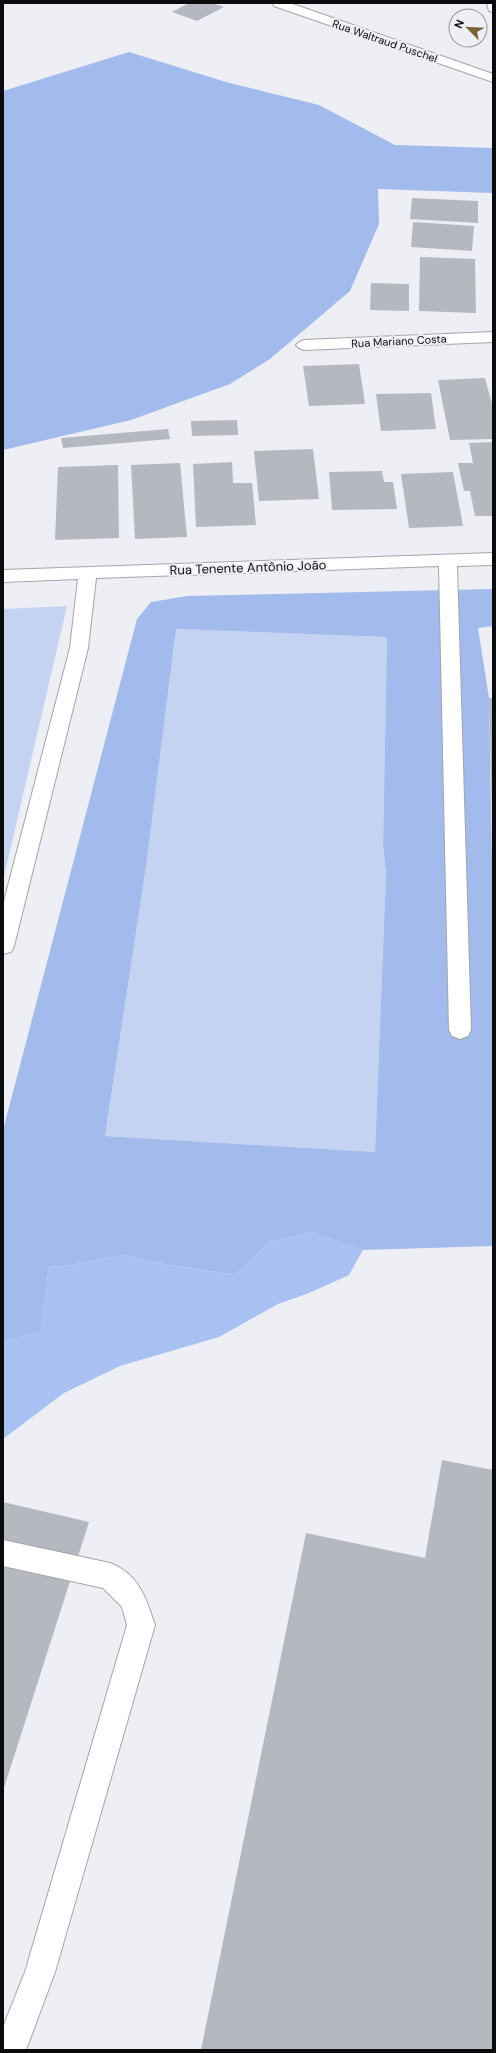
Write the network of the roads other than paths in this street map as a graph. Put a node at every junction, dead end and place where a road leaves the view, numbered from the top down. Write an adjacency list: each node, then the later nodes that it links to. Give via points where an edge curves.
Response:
1 (278, 3): 4 (street, Rua Waltraud Puschel)
2 (493, 3): 3 (street)
3 (493, 8)
4 (493, 78)
5 (493, 337): 6 (street, Rua Mariano Costa)
6 (304, 345)
7 (493, 559): 8 (street, Rua Tenente Antônio João)
8 (448, 560): 9 (street, Rua Tenente Antônio João); 12 (street)
9 (88, 572): 10 (street, Rua Tenente Antônio João); 11 (street, via 79,648)
10 (3, 576)
11 (3, 946)
12 (460, 1030)
13 (3, 1553): 14 (street, via 110,1576 133,1599 141,1625 40,1972)
14 (10, 2050)

